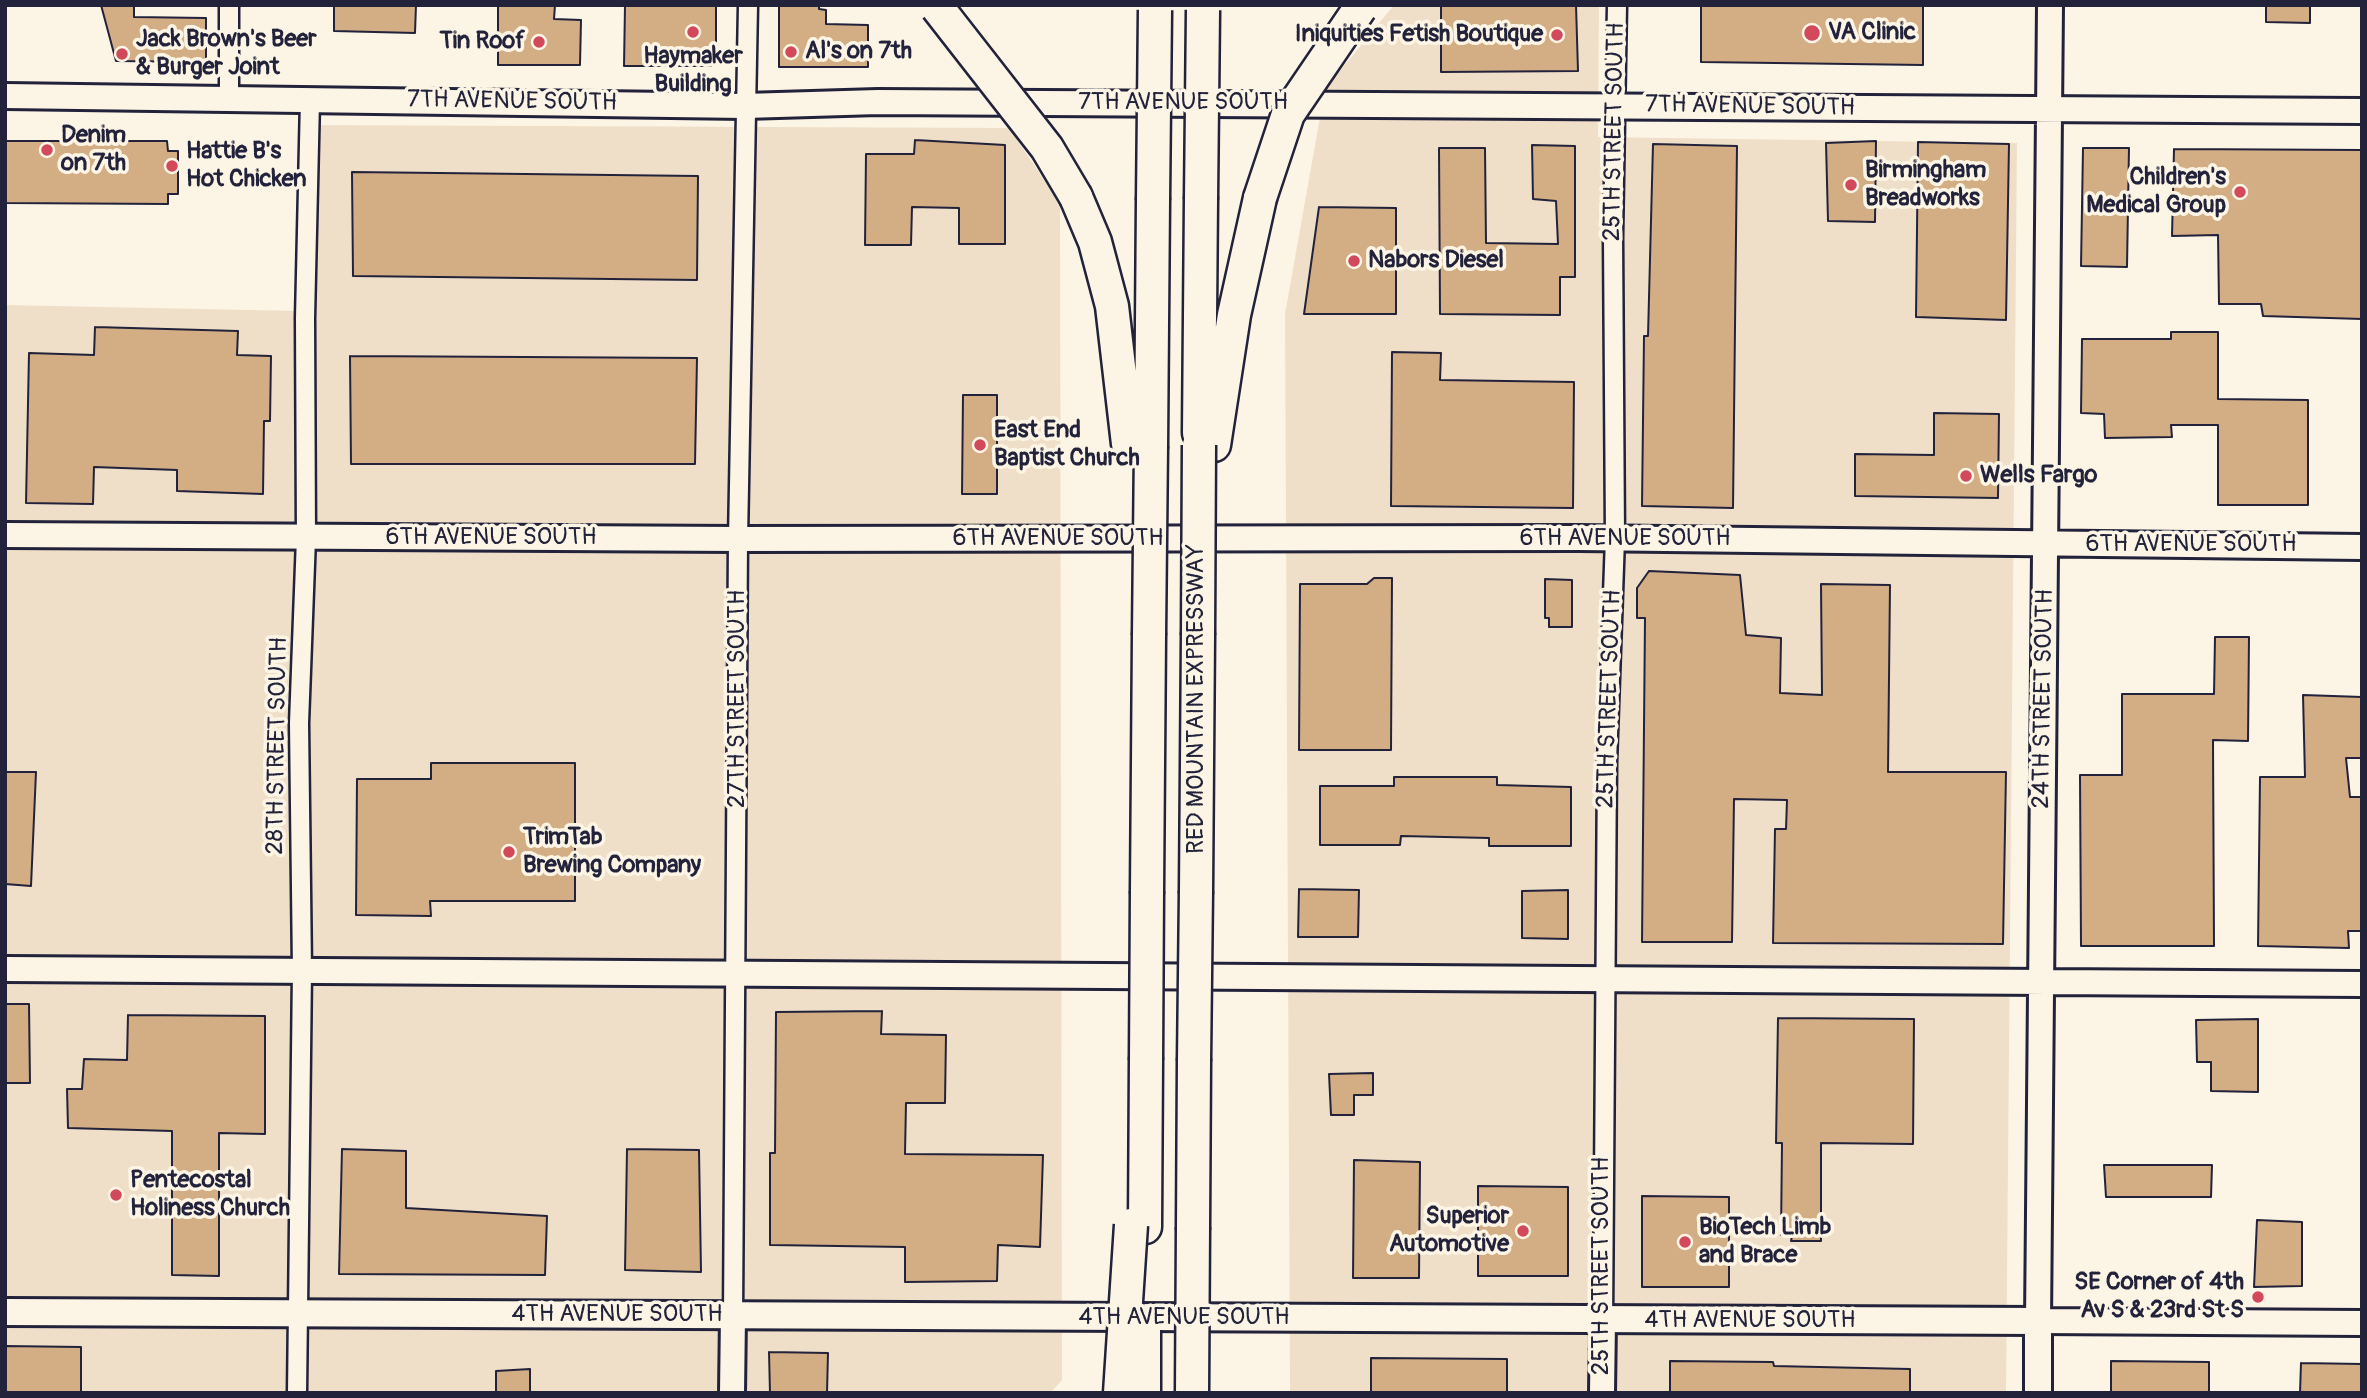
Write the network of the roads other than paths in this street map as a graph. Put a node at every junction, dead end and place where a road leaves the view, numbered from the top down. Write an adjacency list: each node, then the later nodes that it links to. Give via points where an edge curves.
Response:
1 (229, 5): 10 (street)
2 (748, 5): 13 (street, 27TH STREET SOUTH)
3 (1617, 5): 12 (street, 25TH STREET SOUTH)
4 (2050, 5): 14 (street, 24TH STREET SOUTH)
5 (936, 6): 16 (highway, bridge, via 1047,148 1076,197 1095,242 1112,306)
6 (1361, 6): 17 (highway, bridge, via 1288,114 1260,198)
7 (1155, 7): 16 (highway, RED MOUNTAIN EXPRESSWAY, bridge, via 1153,200)
8 (1204, 8): 17 (highway, bridge, via 1201,200)
9 (5, 96): 10 (street, 7TH AVENUE SOUTH)
10 (229, 100): 11 (street, 7TH AVENUE SOUTH)
11 (310, 100): 13 (street, 7TH AVENUE SOUTH); 19 (street, 28TH STREET SOUTH)
12 (1617, 105): 13 (street, 7TH AVENUE SOUTH, via 878,102); 14 (street, 7TH AVENUE SOUTH); 20 (street, 25TH STREET SOUTH)
13 (745, 106): 21 (street, 27TH STREET SOUTH)
14 (2049, 110): 15 (street, 7TH AVENUE SOUTH); 22 (street, 24TH STREET SOUTH)
15 (2362, 111)
16 (1140, 445): 30 (highway, RED MOUNTAIN EXPRESSWAY, bridge, via 1150,573 1146,1123)
17 (1206, 445): 34 (highway, RED MOUNTAIN EXPRESSWAY, bridge, via 1205,634 1210,694 1197,726)
18 (5, 535): 19 (street, 6TH AVENUE SOUTH)
19 (306, 538): 21 (street, 6TH AVENUE SOUTH); 25 (street, 28TH STREET SOUTH, via 299,723)
20 (1615, 538): 21 (street, 6TH AVENUE SOUTH); 22 (street, 6TH AVENUE SOUTH); 27 (street, 25TH STREET SOUTH)
21 (738, 539): 26 (street, 27TH STREET SOUTH)
22 (2045, 544): 23 (street, 6TH AVENUE SOUTH); 28 (street, 24TH STREET SOUTH)
23 (2362, 547)
24 (5, 969): 25 (street)
25 (302, 970): 26 (street); 32 (street, 28TH STREET SOUTH)
26 (735, 974): 27 (street); 33 (street, 27TH STREET SOUTH)
27 (1605, 979): 28 (street); 35 (street, 25TH STREET SOUTH)
28 (2041, 982): 29 (street); 36 (street, 24TH STREET SOUTH)
29 (2362, 984)
30 (1138, 1226): 40 (highway, bridge); 41 (highway, bridge)
31 (5, 1312): 32 (main road, 4TH AVENUE SOUTH)
32 (297, 1313): 33 (main road, 4TH AVENUE SOUTH); 38 (street, 28TH STREET SOUTH)
33 (733, 1316): 35 (main road, 4TH AVENUE SOUTH); 39 (street, 27TH STREET SOUTH)
34 (1193, 1316): 42 (highway, RED MOUNTAIN EXPRESSWAY, bridge); 43 (highway, bridge)
35 (1603, 1321): 36 (main road, 4TH AVENUE SOUTH); 44 (street, 25TH STREET SOUTH)
36 (2038, 1321): 37 (street, 4TH AVENUE SOUTH); 45 (main road, 24TH STREET SOUTH)
37 (2362, 1323)
38 (297, 1393)
39 (732, 1393)
40 (1120, 1393)
41 (1143, 1393)
42 (1192, 1393)
43 (1207, 1393)
44 (1602, 1393)
45 (2038, 1393)

